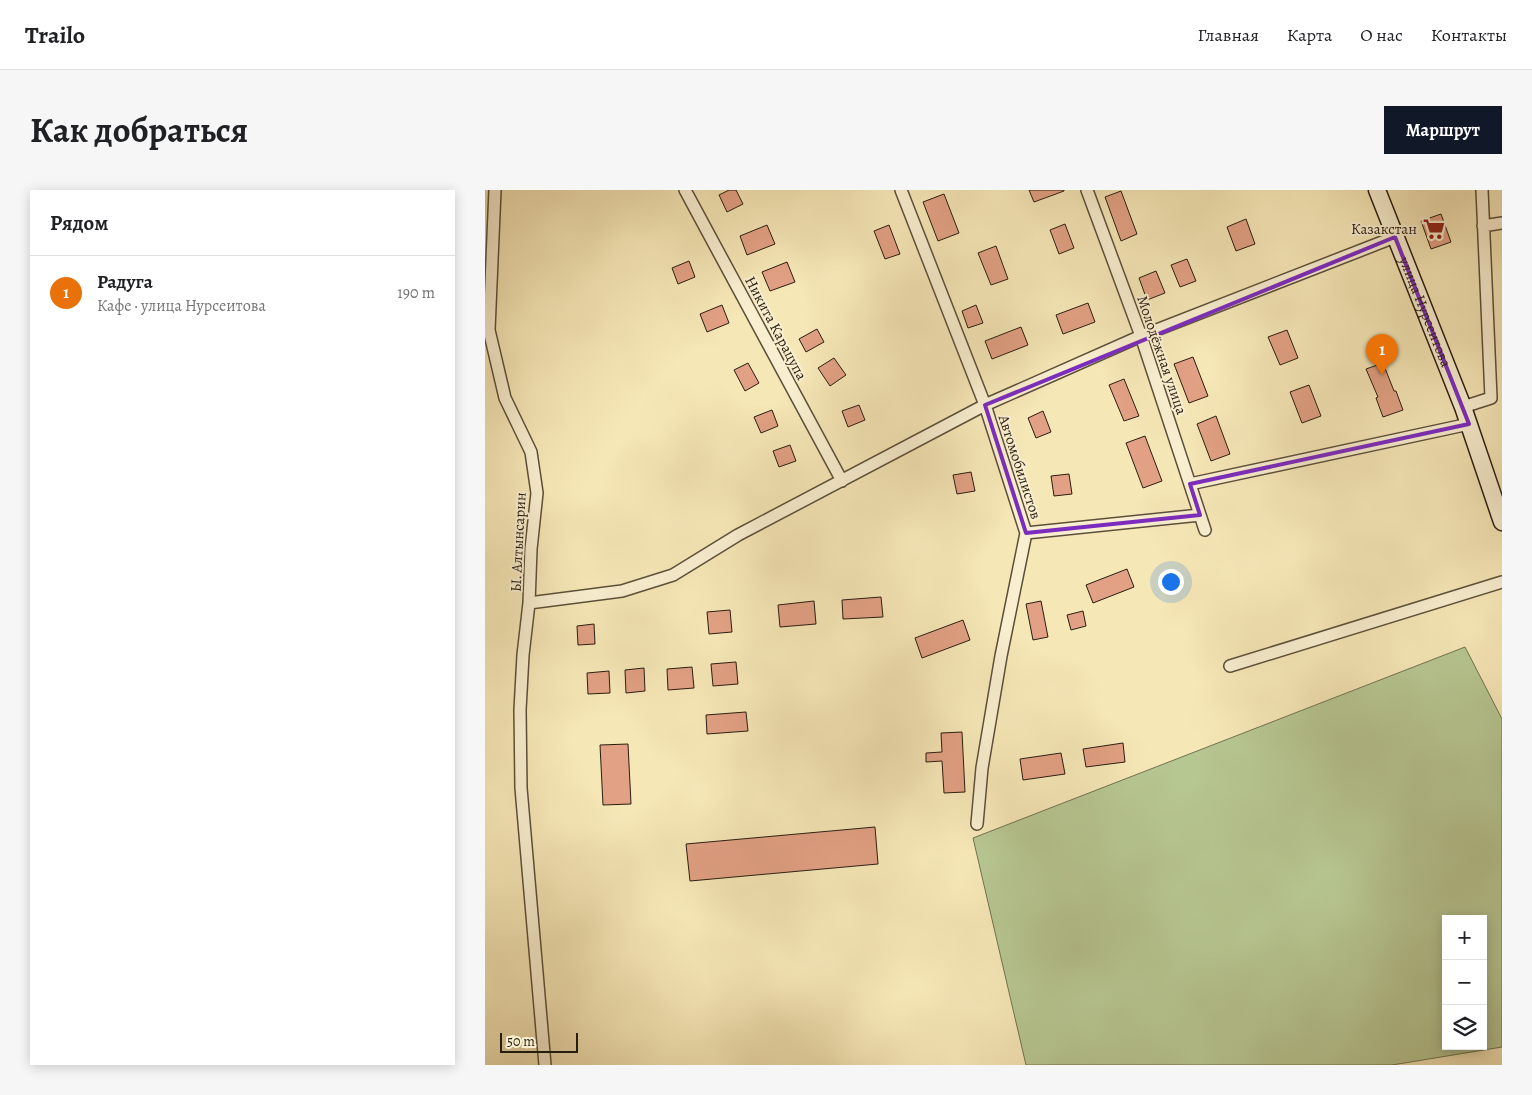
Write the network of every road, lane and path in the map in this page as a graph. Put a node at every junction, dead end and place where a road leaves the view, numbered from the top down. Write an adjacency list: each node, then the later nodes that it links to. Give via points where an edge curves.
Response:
1 (495, 190): 10 (street, Ы. Алтынсарин)
2 (685, 190): 16 (street, Никита Карацупа)
3 (901, 190): 13 (street, Автомобилистов)
4 (1087, 190): 11 (street, Молодёжная улица)
5 (1377, 190): 9 (main road, улица Нурсеитова)
6 (1482, 190): 8 (street)
7 (1502, 223): 8 (street)
8 (1483, 226): 12 (street)
9 (1395, 237): 11 (street); 14 (main road, улица Нурсеитова)
10 (487, 327): 23 (street, Ы. Алтынсарин, via 505,398 531,452 537,493)
11 (1141, 336): 13 (street); 17 (street, Молодёжная улица)
12 (1496, 398): 14 (street)
13 (985, 405): 16 (street); 21 (street, Автомобилистов)
14 (1463, 407): 15 (main road, улица Нурсеитова)
15 (1469, 424): 17 (street); 19 (main road, улица Нурсеитова)
16 (842, 481): 23 (street, via 737,535 673,575 622,591)
17 (1190, 484): 18 (street, Молодёжная улица)
18 (1200, 515): 20 (street, Молодёжная улица); 21 (street)
19 (1502, 522)
20 (1205, 530)
21 (1026, 533): 25 (street, Автомобилистов, via 982,768)
22 (1502, 582): 24 (street)
23 (529, 604): 26 (street, Ы. Алтынсарин, via 520,710 521,788)
24 (1230, 666)
25 (977, 824)
26 (545, 1065)

